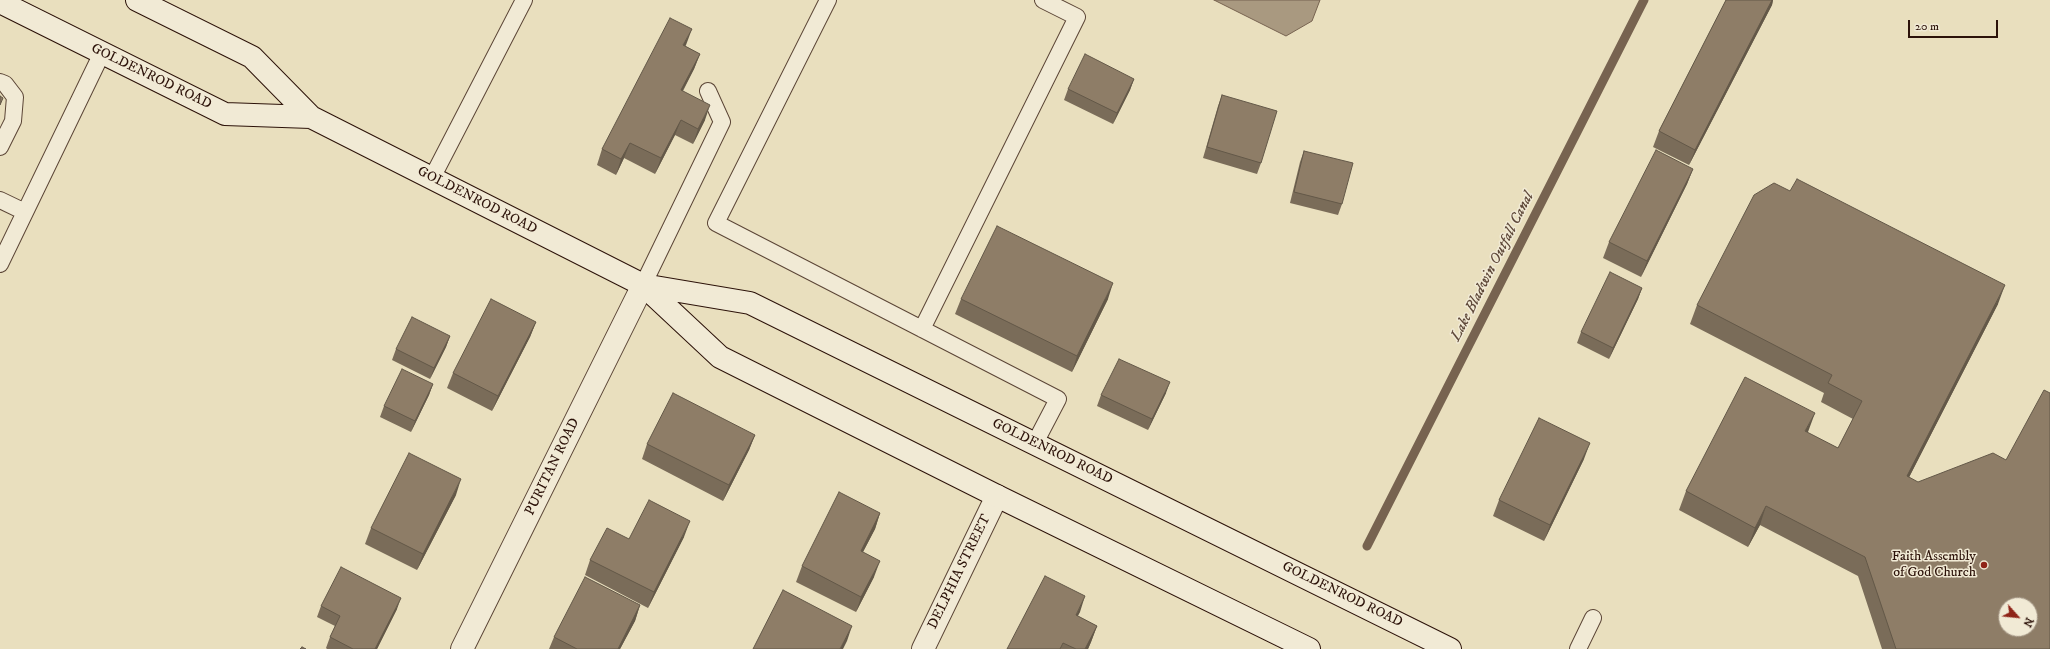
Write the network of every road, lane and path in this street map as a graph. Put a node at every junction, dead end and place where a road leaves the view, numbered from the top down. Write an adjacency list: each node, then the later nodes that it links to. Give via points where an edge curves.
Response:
1 (137, 0): 9 (main road, GOLDENROD ROAD, via 252,57)
2 (524, 0): 11 (lane)
3 (828, 0): 16 (lane, via 716,223)
4 (1043, 0): 16 (lane, via 1077,18)
5 (0, 2): 6 (main road, GOLDENROD ROAD)
6 (102, 53): 9 (main road, GOLDENROD ROAD, via 226,114); 13 (lane)
7 (0, 82): 10 (lane, via 5,84 15,97 13,121)
8 (708, 91): 15 (lane, via 722,122)
9 (311, 117): 11 (main road, GOLDENROD ROAD)
10 (0, 147)
11 (432, 178): 15 (main road, GOLDENROD ROAD)
12 (0, 200): 13 (lane)
13 (25, 212): 14 (lane)
14 (0, 264)
15 (643, 285): 17 (main road, GOLDENROD ROAD, via 750,303); 18 (main road, GOLDENROD ROAD, via 720,357); 20 (main road, PURITAN ROAD)
16 (922, 329): 17 (lane, via 1058,399)
17 (1035, 443): 23 (main road, GOLDENROD ROAD)
18 (997, 496): 21 (main road, DELPHIA STREET); 22 (main road, GOLDENROD ROAD)
19 (1592, 618): 24 (lane)
20 (462, 649)
21 (923, 649)
22 (1309, 649)
23 (1450, 649)
24 (1578, 649)

